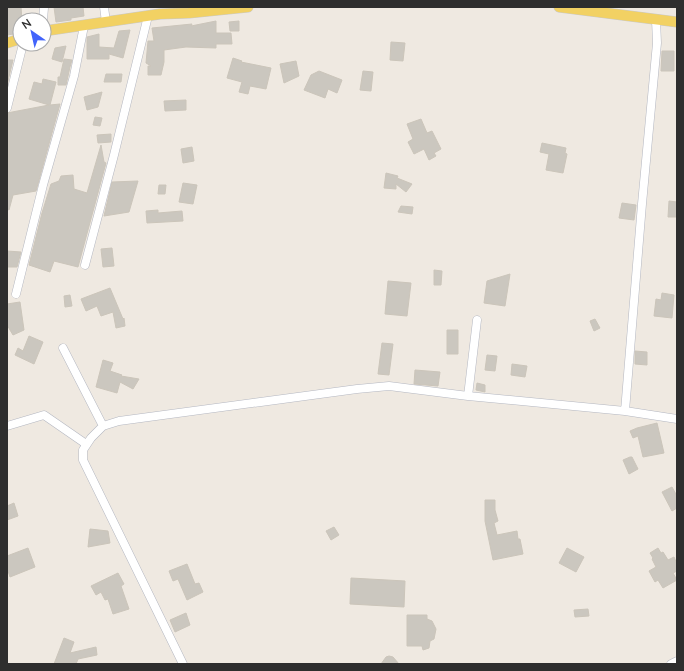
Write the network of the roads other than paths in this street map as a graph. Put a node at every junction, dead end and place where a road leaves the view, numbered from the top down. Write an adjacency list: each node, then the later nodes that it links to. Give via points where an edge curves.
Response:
1 (104, 7): 8 (street)
2 (248, 7): 4 (main road)
3 (559, 7): 7 (main road)
4 (215, 8): 5 (main road)
5 (160, 11): 6 (main road)
6 (148, 16): 8 (main road); 14 (street)
7 (656, 20): 9 (main road); 19 (street, via 657,43)
8 (106, 22): 10 (main road)
9 (677, 22)
10 (84, 26): 11 (main road); 15 (street, via 74,76)
11 (52, 30)
12 (20, 52): 13 (street)
13 (7, 108)
14 (85, 265)
15 (16, 294)
16 (477, 320): 18 (street)
17 (63, 348): 22 (street)
18 (468, 396): 19 (street); 22 (street, via 389,386 119,421)
19 (626, 411): 20 (street)
20 (677, 419)
21 (7, 426): 23 (street, via 44,415)
22 (104, 426): 23 (street)
23 (86, 444): 25 (street, via 83,460)
24 (677, 661): 26 (street)
25 (183, 664)
26 (671, 664)

